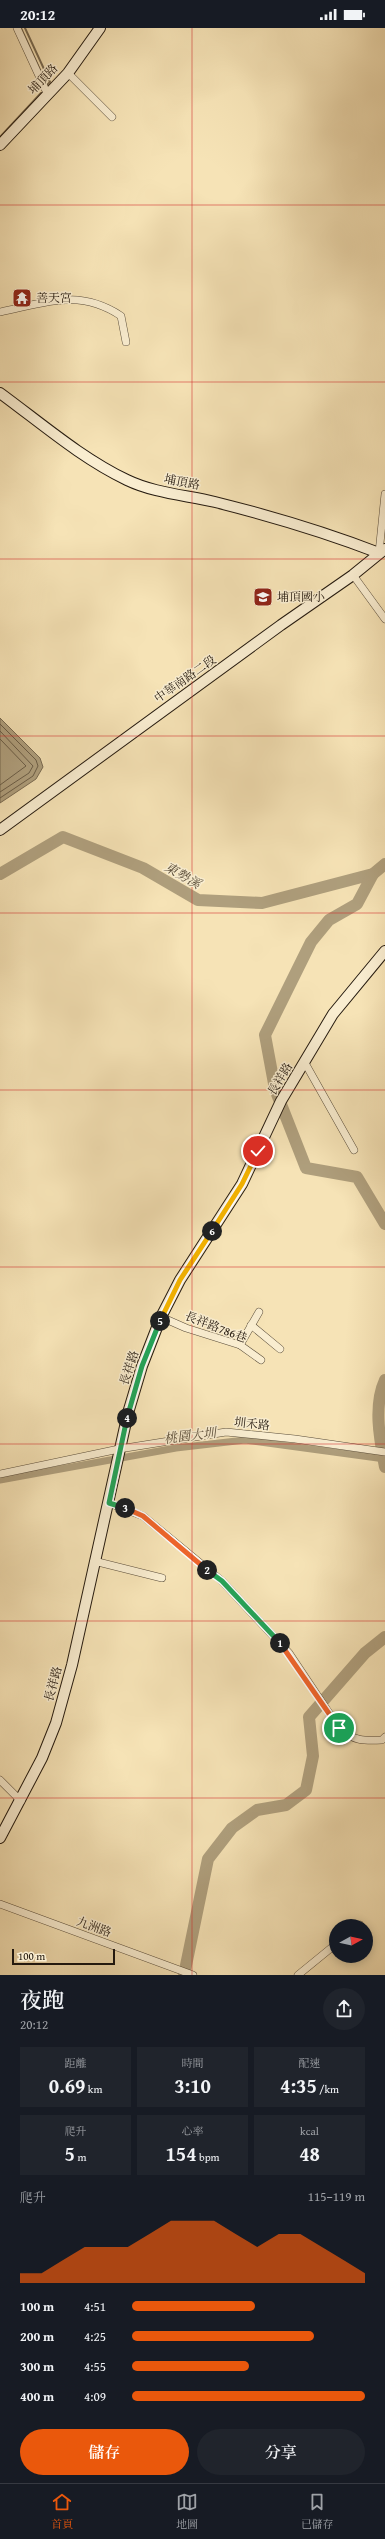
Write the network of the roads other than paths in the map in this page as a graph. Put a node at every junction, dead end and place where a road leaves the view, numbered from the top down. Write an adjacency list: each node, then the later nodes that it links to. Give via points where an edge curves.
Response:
1 (17, 28): 4 (street)
2 (100, 28): 3 (street, 埔頂路)
3 (68, 73): 4 (street, 埔頂路); 5 (street)
4 (48, 93): 6 (street, 埔頂路)
5 (112, 117)
6 (0, 145)
7 (0, 312): 8 (street, via 69,298 96,303 121,316)
8 (126, 342)
9 (0, 393): 11 (street, 埔頂路, via 79,450 128,481 170,494 198,498 292,522)
10 (385, 494): 11 (street)
11 (382, 551): 12 (street, 中華南路二段)
12 (353, 575): 13 (street); 14 (street, 中華南路二段)
13 (385, 619)
14 (0, 830)
15 (385, 951): 16 (street, 長祥路, via 333,1014)
16 (305, 1063): 17 (street); 19 (street, 長祥路, via 283,1098 242,1184 180,1280)
17 (354, 1150)
18 (259, 1312): 20 (street)
19 (161, 1317): 21 (street, 長祥路786巷, via 186,1328); 25 (street, 長祥路, via 142,1366)
20 (251, 1325): 21 (street); 22 (street)
21 (240, 1345): 23 (street, 長祥路786巷)
22 (280, 1349)
23 (261, 1360)
24 (384, 1452): 25 (street, 圳禾路, via 226,1432)
25 (118, 1455): 26 (street, 圳禾路); 27 (street, 長祥路)
26 (0, 1474)
27 (109, 1503): 28 (street, 長祥路); 30 (street, via 143,1516 222,1581 289,1653 347,1735 361,1741 382,1740)
28 (94, 1561): 29 (street); 32 (street, 長祥路, via 72,1665 56,1723)
29 (162, 1578)
30 (385, 1737)
31 (0, 1780): 32 (street)
32 (21, 1801): 33 (street, 長祥路)
33 (0, 1838)
34 (0, 1904): 36 (street, 九洲路)
35 (329, 1950): 37 (street)
36 (191, 1974)
37 (298, 1975)

